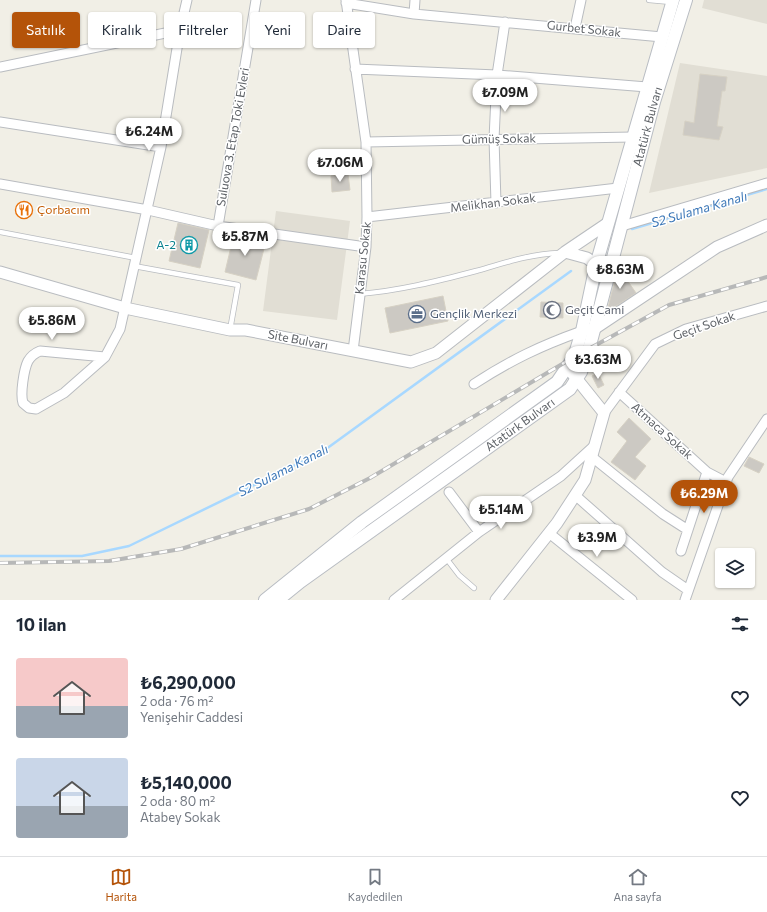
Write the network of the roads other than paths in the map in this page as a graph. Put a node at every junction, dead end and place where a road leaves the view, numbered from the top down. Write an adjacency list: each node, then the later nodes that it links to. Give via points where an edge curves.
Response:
1 (187, 0): 10 (street)
2 (256, 0): 34 (street, Suluova 3. Etap Toki Evleri)
3 (415, 0): 11 (street)
4 (581, 0): 13 (street)
5 (649, 0): 6 (lane)
6 (653, 0): 8 (lane)
7 (686, 0): 35 (main road, Atatürk Bulvarı, via 654,102)
8 (673, 1): 15 (main road, Atatürk Bulvarı)
9 (346, 2): 11 (street, Gurbet Sokak); 18 (street, Karasu Sokak)
10 (184, 12)
11 (414, 14): 12 (street, Gurbet Sokak)
12 (505, 22): 13 (street, Gurbet Sokak); 19 (street)
13 (576, 28): 15 (street, Gurbet Sokak)
14 (164, 33): 17 (street)
15 (662, 37): 20 (main road, Atatürk Bulvarı)
16 (177, 48): 25 (street)
17 (0, 67)
18 (355, 69): 19 (street); 24 (street, Karasu Sokak)
19 (497, 75): 20 (street); 23 (street)
20 (648, 87): 22 (main road, Atatürk Bulvarı)
21 (0, 122): 25 (street)
22 (633, 137): 23 (street, Gümüş Sokak); 28 (main road, Atatürk Bulvarı)
23 (494, 138): 24 (street, Gümüş Sokak); 29 (street)
24 (366, 142): 31 (street, Karasu Sokak)
25 (161, 148): 30 (street)
26 (767, 183): 35 (street)
27 (0, 184): 30 (street)
28 (618, 188): 29 (street, Melikhan Sokak); 32 (main road, Atatürk Bulvarı)
29 (496, 203): 31 (street, Melikhan Sokak)
30 (148, 210): 34 (street); 39 (street)
31 (367, 217): 37 (street, Karasu Sokak)
32 (608, 224): 38 (street, Site Bulvarı); 40 (main road, Atatürk Bulvarı)
33 (767, 225): 46 (street, via 717,247)
34 (218, 226): 37 (street)
35 (622, 226): 46 (main road, Atatürk Bulvarı)
36 (0, 232): 39 (lane)
37 (366, 247): 42 (street, Karasu Sokak)
38 (565, 252): 40 (street, via 587,258); 42 (lane, via 532,255 458,276); 47 (street, Site Bulvarı, via 436,353 411,362)
39 (135, 262): 44 (street); 45 (lane, via 238,284)
40 (596, 265): 46 (main road, Atatürk Bulvarı)
41 (0, 272): 44 (street, Site Bulvarı)
42 (360, 294): 47 (street, Karasu Sokak)
43 (767, 306): 52 (street, Geçit Sokak, via 686,329 655,344)
44 (125, 308): 45 (street, Site Bulvarı); 49 (street, via 120,329)
45 (230, 330): 47 (street, Site Bulvarı, via 246,330)
46 (588, 330): 48 (main road, Atatürk Bulvarı); 50 (main road, Atatürk Bulvarı, via 581,372); 51 (street, via 547,343 512,360)
47 (353, 351)
48 (574, 356): 50 (street, via 572,373); 69 (main road, Atatürk Bulvarı, via 556,382 362,522)
49 (105, 357): 49 (street, via 64,393 36,408 29,408 23,403 26,366 37,352)
50 (576, 379): 53 (street); 70 (main road, Atatürk Bulvarı, via 570,389 554,401)
51 (474, 384)
52 (619, 392): 53 (street, Geçit Sokak); 57 (street, Atmaca Sokak)
53 (604, 413): 55 (street)
54 (767, 419): 58 (street)
55 (595, 445): 56 (street); 62 (street, via 561,476)
56 (592, 457): 60 (street, via 585,480); 61 (street, via 663,514)
57 (707, 472): 58 (street, Atmaca Sokak); 61 (street)
58 (726, 482): 67 (street)
59 (448, 492): 62 (street)
60 (575, 495): 63 (street); 67 (street, via 662,572)
61 (688, 530): 64 (street)
62 (479, 532): 65 (street)
63 (549, 533): 71 (street); 72 (street)
64 (681, 550)
65 (446, 558): 66 (lane); 68 (street)
66 (474, 588)
67 (688, 590): 73 (street)
68 (397, 599)
69 (265, 600)
70 (278, 600)
71 (496, 600)
72 (631, 600)
73 (685, 600)

